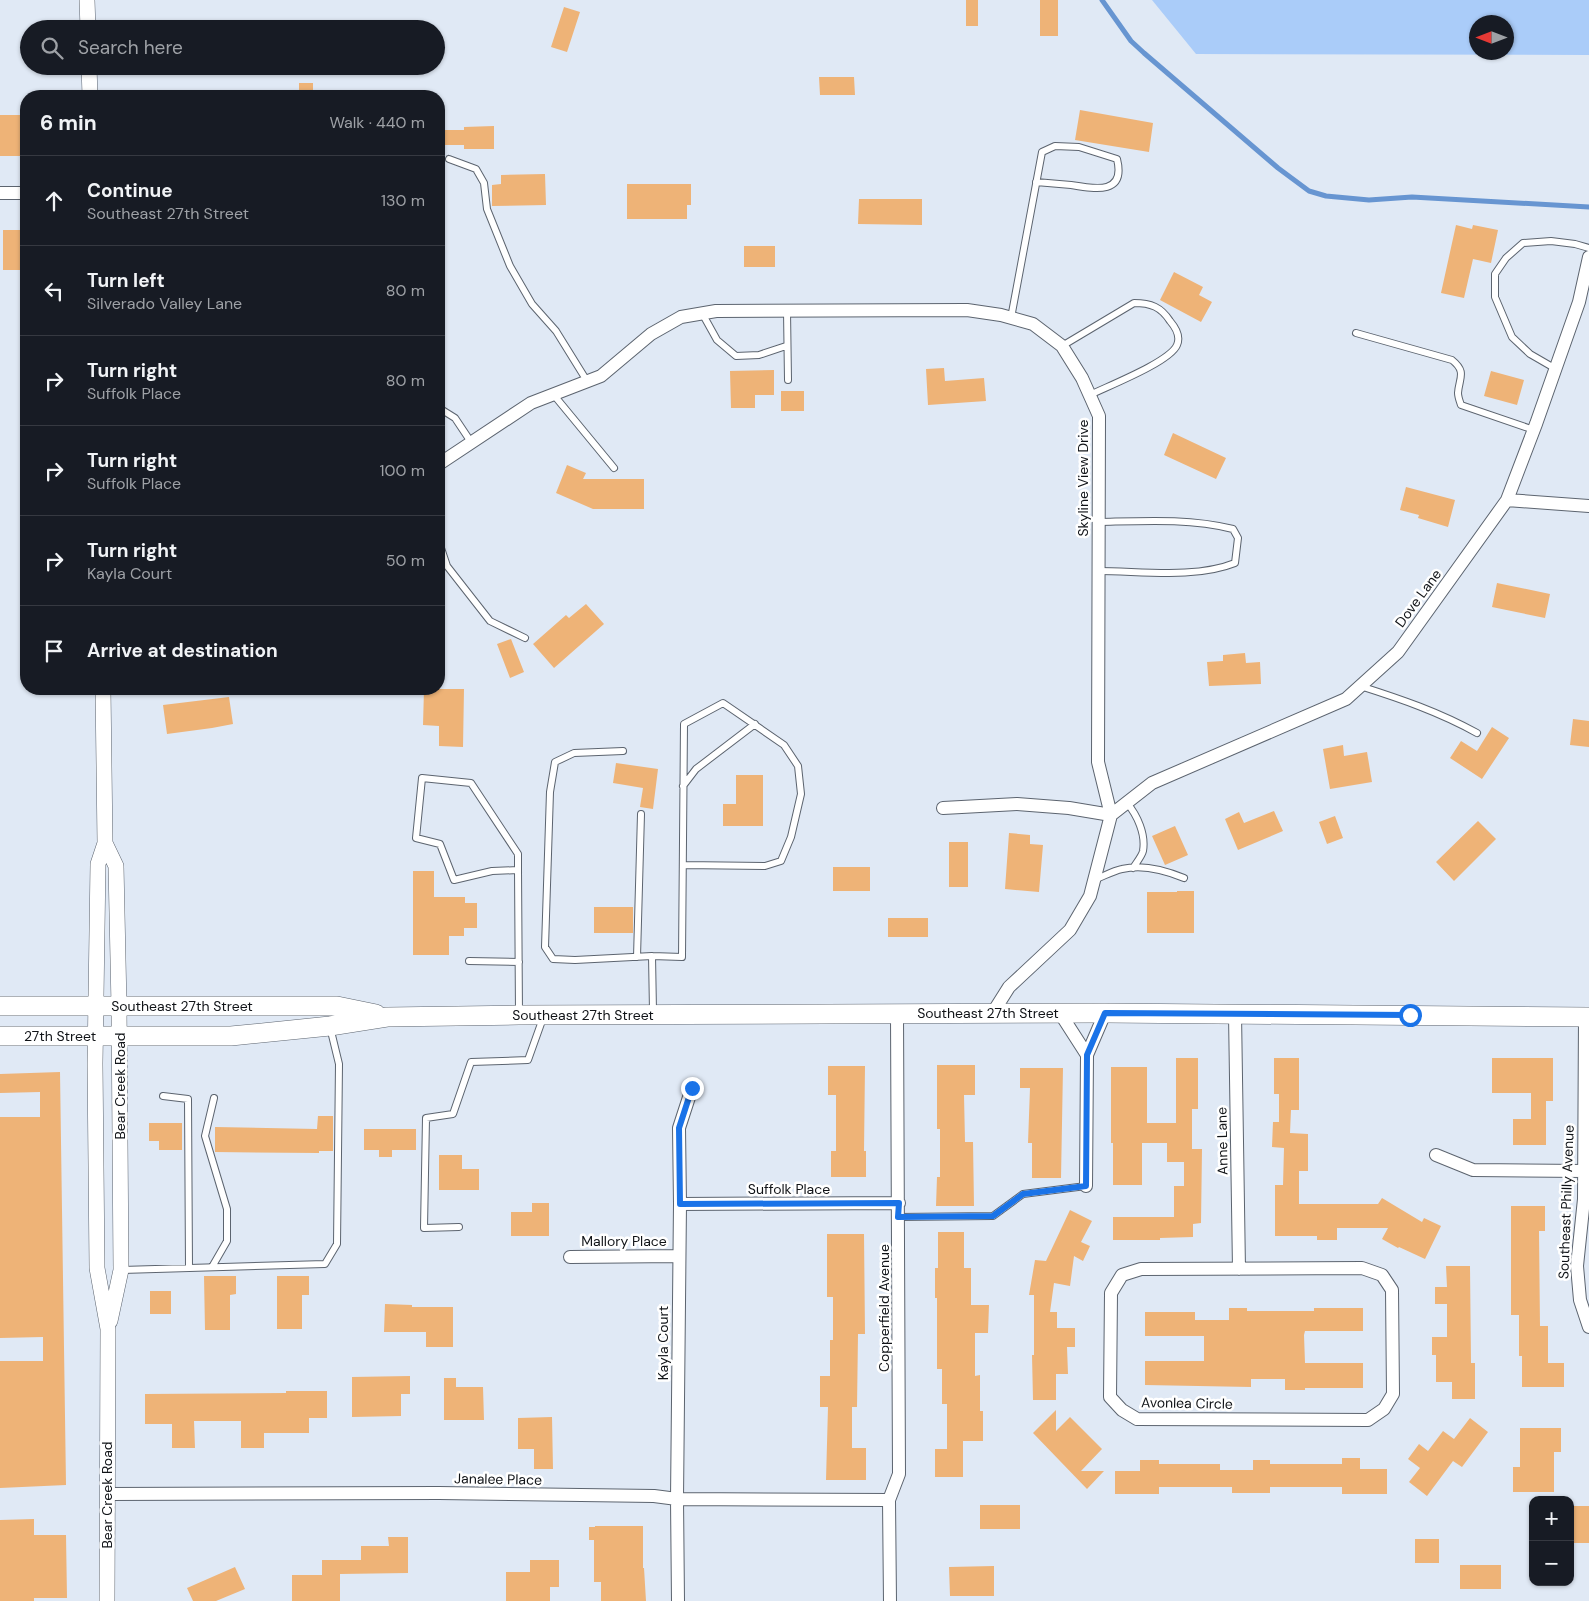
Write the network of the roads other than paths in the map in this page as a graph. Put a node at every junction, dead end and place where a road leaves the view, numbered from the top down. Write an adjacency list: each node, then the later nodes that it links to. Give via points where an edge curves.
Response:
1 (87, 0): 2 (street)
2 (88, 20)
3 (89, 75): 4 (street)
4 (90, 90)
5 (449, 159): 19 (lane, via 476,169 484,182 487,209 510,266 532,304 556,331)
6 (1036, 182): 6 (lane, via 1042,152 1055,146 1079,147 1117,159 1116,180 1108,187 1094,189); 13 (lane)
7 (0, 193): 8 (street)
8 (20, 193)
9 (1589, 248): 17 (lane, via 1551,241 1523,243 1506,258 1495,274 1495,297 1512,338 1530,354)
10 (1589, 257): 17 (street, Dove Lane, via 1579,302)
11 (787, 311): 12 (street, Skyline View Drive); 13 (street, Skyline View Drive, via 966,310); 15 (lane)
12 (702, 313): 15 (lane, via 717,340 736,356 759,355); 19 (street, Skyline View Drive, via 681,317 651,334 601,376)
13 (1011, 318): 16 (street, Skyline View Drive, via 1032,324)
14 (1356, 333): 23 (lane, via 1452,360 1460,366 1462,376 1458,395 1461,405)
15 (786, 346): 18 (lane)
16 (1062, 346): 21 (street, Skyline View Drive); 21 (lane, via 1134,303 1148,303 1165,313 1178,331 1177,344 1171,353)
17 (1556, 369): 23 (street, Dove Lane)
18 (788, 380)
19 (587, 381): 20 (street, Skyline View Drive)
20 (553, 394): 24 (street, Skyline View Drive, via 531,403); 26 (lane)
21 (1090, 395): 29 (street, Skyline View Drive, via 1099,416)
22 (445, 412): 24 (lane, via 454,418)
23 (1534, 430): 27 (street, Dove Lane)
24 (471, 442): 25 (street, Skyline View Drive)
25 (445, 460)
26 (614, 468)
27 (1508, 500): 28 (street); 33 (street, Dove Lane, via 1398,652)
28 (1589, 506)
29 (1098, 522): 31 (street, Skyline View Drive); 31 (lane, via 1181,521 1219,525 1233,528 1238,538 1234,563 1220,569 1177,573)
30 (445, 560): 32 (lane, via 490,622)
31 (1098, 571): 42 (street, Skyline View Drive, via 1098,762)
32 (525, 638)
33 (1360, 686): 36 (lane, via 1439,713); 39 (street, Dove Lane, via 1346,699 1152,783)
34 (103, 695): 43 (street, Bear Creek Road)
35 (755, 724): 38 (lane, via 696,769); 38 (lane, via 722,703 684,724); 44 (lane, via 784,745 798,766 801,794 791,837 781,862 765,866)
36 (1477, 732)
37 (623, 751): 50 (lane, via 574,753 555,762 550,792 545,947 553,959)
38 (683, 786): 44 (lane)
39 (1127, 803): 42 (street, Dove Lane); 45 (lane, via 1142,834 1143,851)
40 (942, 808): 42 (street, via 1017,804)
41 (641, 814): 50 (lane)
42 (1111, 815): 48 (street, Skyline View Drive)
43 (105, 843): 54 (street, Bear Creek Road, via 98,864); 55 (street, Bear Creek Road, via 116,866)
44 (683, 865): 49 (lane, via 682,957)
45 (1133, 868): 47 (lane, via 1171,872); 48 (lane)
46 (518, 870): 46 (lane, via 518,854 471,783 422,778 416,838 440,844 454,880 492,871); 52 (lane)
47 (1184, 878)
48 (1094, 880): 59 (street, Skyline View Drive, via 1090,896 1070,930 1008,987)
49 (652, 956): 50 (lane); 63 (lane)
50 (637, 957)
51 (469, 961): 52 (lane)
52 (519, 962): 61 (lane)
53 (0, 1006): 54 (main road)
54 (95, 1006): 55 (main road, Southeast 27th Street); 68 (street, Bear Creek Road)
55 (120, 1006): 64 (main road, Southeast 27th Street, via 337,1006); 69 (street, Bear Creek Road)
56 (1060, 1013): 57 (main road, Southeast 27th Street); 59 (main road, Southeast 27th Street); 70 (street)
57 (1105, 1013): 60 (main road, Southeast 27th Street); 70 (street)
58 (897, 1014): 59 (main road, Southeast 27th Street); 63 (main road, Southeast 27th Street); 77 (street, Copperfield Avenue)
59 (992, 1014)
60 (1235, 1014): 65 (main road, Southeast 27th Street); 85 (street, Anne Lane)
61 (519, 1015): 62 (main road, Southeast 27th Street); 64 (main road, Southeast 27th Street)
62 (544, 1015): 63 (main road, Southeast 27th Street); 80 (lane, via 528,1060 471,1062 453,1114 426,1118 424,1228)
63 (653, 1015)
64 (387, 1017): 66 (main road, Southeast 27th Street)
65 (1587, 1017): 75 (street, Southeast Philly Avenue)
66 (330, 1026): 69 (main road, Southeast 27th Street, via 231,1036); 84 (lane, via 339,1064 337,1244 325,1264)
67 (0, 1036): 68 (main road, 27th Street)
68 (95, 1036): 69 (main road, 27th Street); 88 (street, Bear Creek Road, via 97,1268)
69 (120, 1036): 86 (street, Bear Creek Road)
70 (1087, 1055): 76 (street)
71 (692, 1088): 78 (street, Kayla Court, via 679,1128)
72 (163, 1096): 83 (lane, via 188,1099)
73 (214, 1098): 84 (lane, via 205,1136 227,1209 227,1240)
74 (1436, 1155): 75 (street, via 1472,1170)
75 (1584, 1171): 87 (street, Southeast Philly Avenue, via 1577,1266 1580,1300)
76 (1086, 1186): 79 (lane, via 1023,1194 993,1216)
77 (899, 1203): 78 (street, Suffolk Place); 79 (street, Copperfield Avenue)
78 (680, 1204): 82 (street, Kayla Court)
79 (898, 1217): 91 (street, Copperfield Avenue, via 900,1474)
80 (459, 1227)
81 (570, 1256): 82 (street, Mallory Place)
82 (678, 1256): 90 (street, Kayla Court)
83 (189, 1268): 84 (lane); 86 (lane)
84 (212, 1268)
85 (1239, 1269): 85 (street, Avonlea Circle, via 1362,1268 1382,1275 1392,1290 1393,1394 1384,1409 1368,1420 1137,1419 1122,1410 1110,1397 1111,1293 1122,1275 1141,1269)
86 (121, 1270): 88 (street, Bear Creek Road)
87 (1589, 1327)
88 (108, 1329): 89 (street, Bear Creek Road)
89 (107, 1494): 90 (street, Janalee Place, via 447,1493); 92 (street, Bear Creek Road)
90 (677, 1499): 91 (street, Janalee Place); 93 (street, Kayla Court)
91 (889, 1500): 94 (street, Copperfield Avenue)
92 (107, 1601)
93 (678, 1601)
94 (890, 1601)

